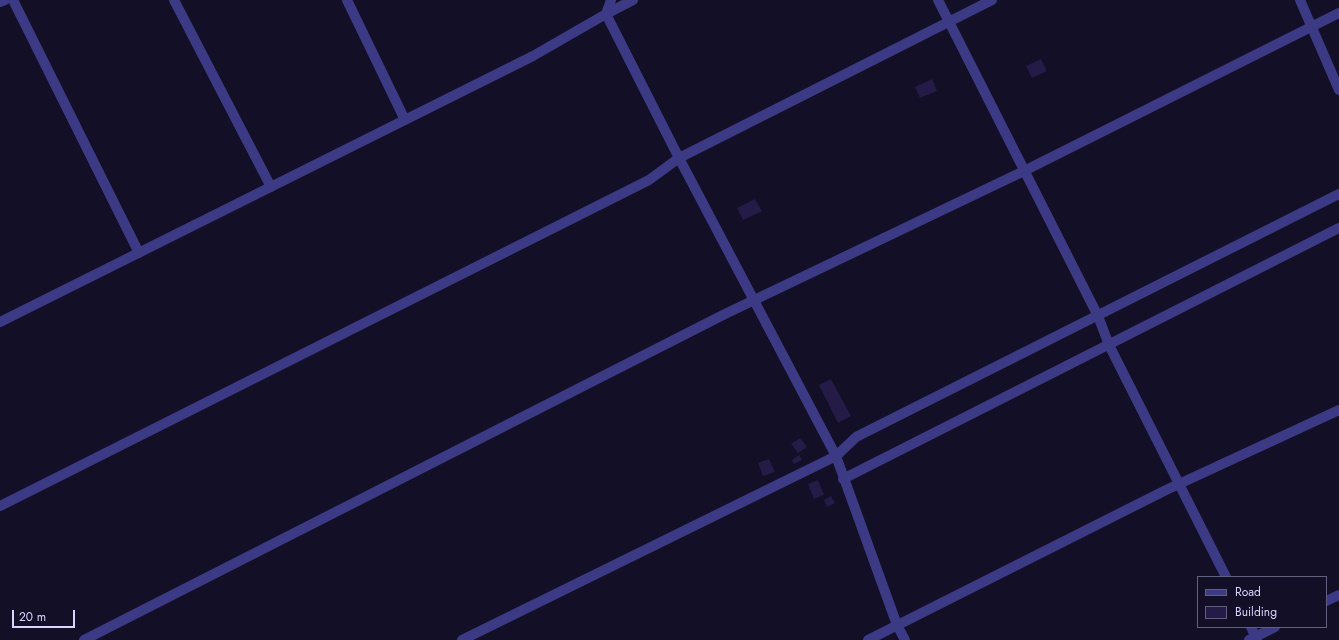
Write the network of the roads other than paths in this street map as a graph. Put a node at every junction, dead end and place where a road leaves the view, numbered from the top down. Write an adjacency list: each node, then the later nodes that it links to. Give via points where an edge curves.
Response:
1 (5, 0): 10 (street)
2 (13, 0): 22 (street)
3 (174, 0): 19 (street)
4 (347, 0): 16 (street)
5 (611, 0): 12 (street)
6 (633, 0): 12 (street)
7 (938, 0): 13 (street)
8 (992, 0): 13 (street)
9 (1300, 0): 14 (street)
10 (0, 2)
11 (1339, 13): 14 (street)
12 (606, 14): 16 (street, via 533,56); 17 (street)
13 (949, 21): 17 (street); 18 (street)
14 (1313, 26): 15 (street); 18 (street)
15 (1339, 90)
16 (405, 120): 19 (street)
17 (679, 158): 23 (street); 31 (street, via 649,180)
18 (1024, 171): 23 (street); 24 (street)
19 (271, 187): 22 (street)
20 (1339, 194): 24 (street)
21 (1339, 228): 26 (street)
22 (139, 253): 25 (street)
23 (755, 301): 28 (street); 39 (street)
24 (1098, 316): 26 (street); 28 (street, via 856,437)
25 (0, 321)
26 (1109, 344): 29 (street); 30 (street)
27 (1339, 410): 30 (street)
28 (836, 456): 29 (street); 40 (street)
29 (843, 479): 35 (street)
30 (1180, 483): 32 (street); 35 (street)
31 (0, 506)
32 (1226, 576)
33 (1339, 595): 34 (street)
34 (1327, 601)
35 (897, 625): 41 (street); 42 (street)
36 (1251, 628): 38 (street)
37 (1273, 628): 38 (street)
38 (1254, 639)
39 (84, 640)
40 (462, 640)
41 (868, 640)
42 (905, 640)

